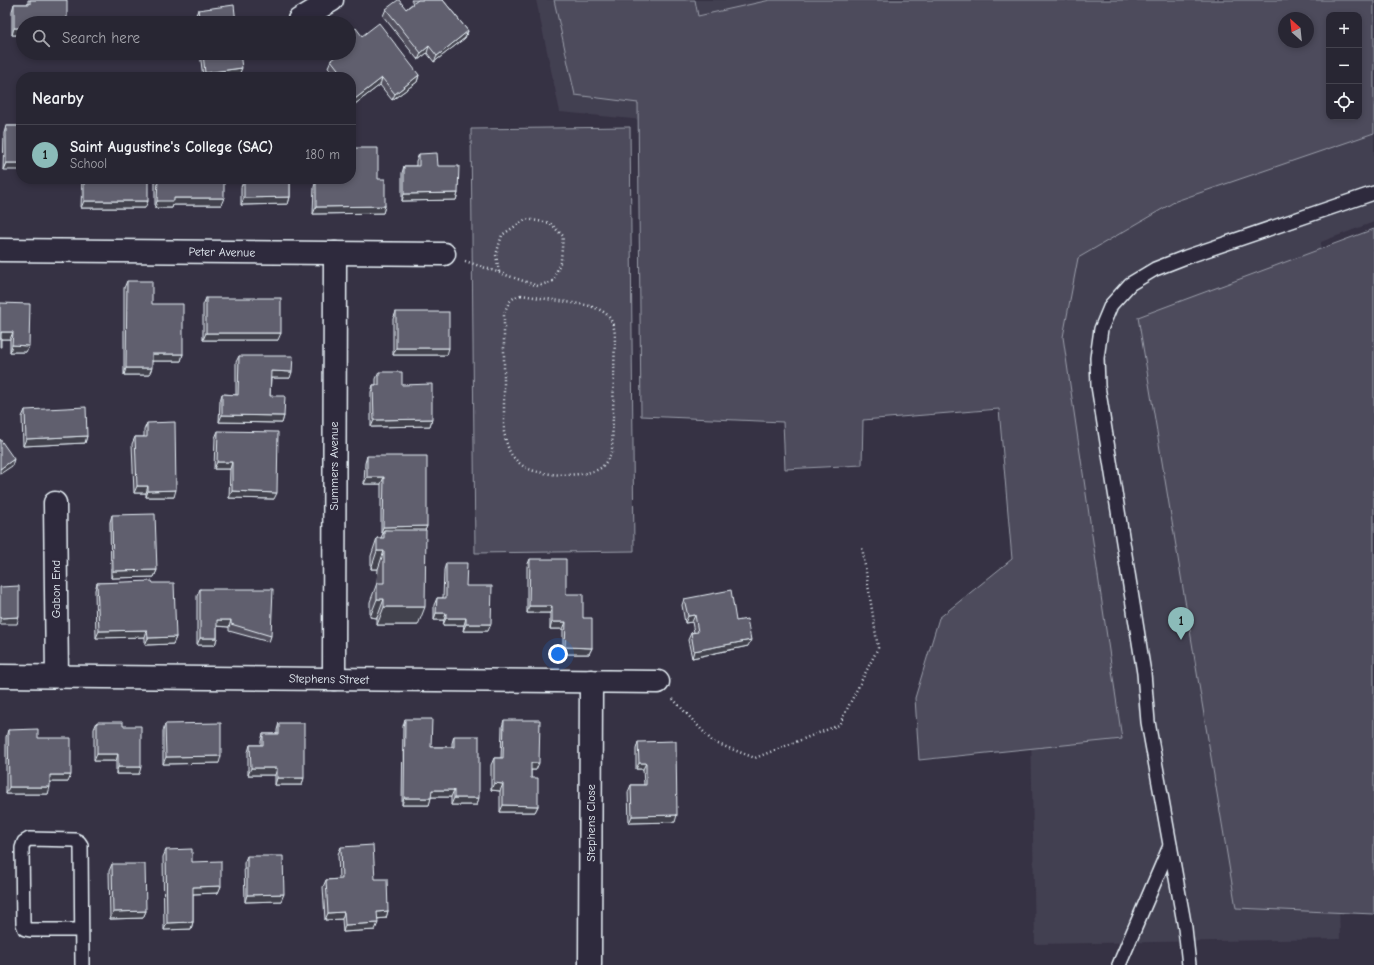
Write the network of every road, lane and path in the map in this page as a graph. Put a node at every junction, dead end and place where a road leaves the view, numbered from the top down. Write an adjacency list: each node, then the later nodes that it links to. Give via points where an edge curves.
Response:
1 (332, 0): 2 (street)
2 (306, 16)
3 (1374, 193): 16 (lane, via 1155,269 1130,284 1111,305 1101,330 1097,358 1098,386 1144,673 1148,722)
4 (0, 250): 5 (street, Peter Avenue)
5 (335, 253): 6 (street, Peter Avenue); 13 (street, Summers Avenue)
6 (444, 254): 7 (path)
7 (499, 272): 7 (path, via 496,255 502,234 526,219 550,223 563,236 561,260 553,281 538,286)
8 (528, 295): 8 (path, via 596,308 606,313 614,325 612,452 602,467 594,471 575,475 537,472 519,463 508,449 504,432 504,315 510,300 515,296)
9 (56, 503): 12 (street, Gabon End)
10 (862, 547): 15 (path, via 878,648 839,725 755,758 713,742)
11 (0, 676): 12 (street, Stephens Street)
12 (56, 676): 13 (street, Stephens Street)
13 (334, 679): 14 (street, Stephens Street)
14 (591, 682): 15 (street, Stephens Street); 19 (street, Stephens Close)
15 (658, 682)
16 (1170, 846): 20 (lane); 21 (lane)
17 (81, 930): 17 (lane, via 81,845 75,840 29,839 24,842 22,863 25,929); 18 (lane)
18 (82, 965)
19 (590, 965)
20 (1119, 965)
21 (1189, 965)

